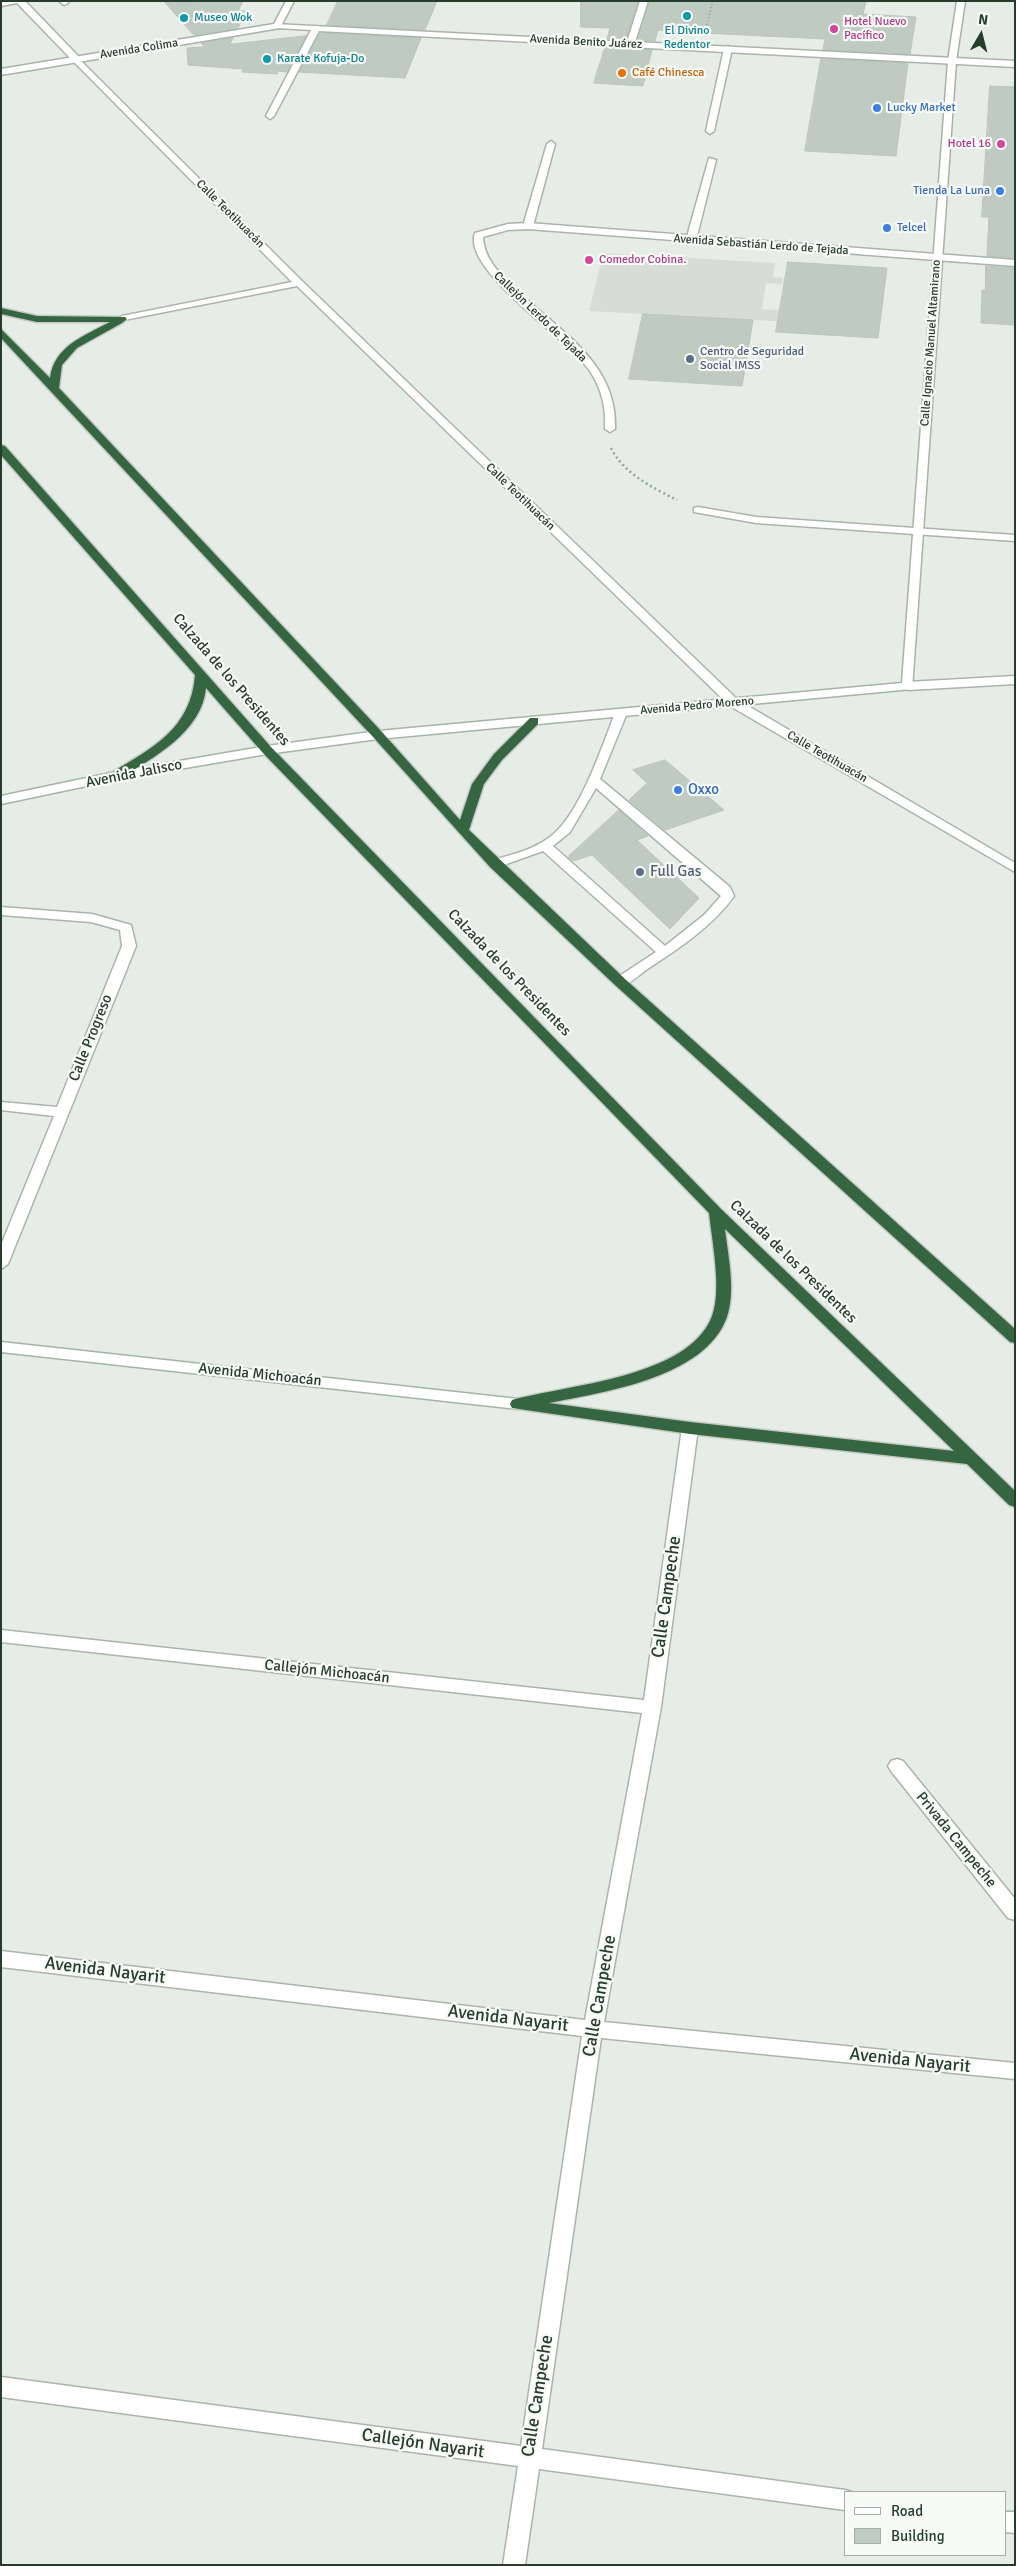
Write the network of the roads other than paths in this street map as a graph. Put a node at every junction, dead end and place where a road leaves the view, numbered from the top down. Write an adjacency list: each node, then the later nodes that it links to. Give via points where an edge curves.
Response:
1 (16, 1): 6 (street)
2 (20, 1): 11 (street, Calle Teotihuacán)
3 (290, 1): 7 (street)
4 (644, 1): 9 (street)
5 (960, 1): 12 (street, Calle Ignacio Manuel Altamirano)
6 (1, 4)
7 (276, 26): 8 (street, Avenida Benito Juárez); 11 (street, Avenida Colima)
8 (316, 28): 9 (street, Avenida Benito Juárez); 15 (street)
9 (630, 44): 10 (street, Avenida Benito Juárez)
10 (728, 49): 12 (street, Avenida Benito Juárez); 16 (street)
11 (76, 59): 14 (street, Avenida Colima); 24 (street, Calle Teotihuacán)
12 (952, 61): 13 (street, Avenida Benito Juárez); 22 (street, Calle Ignacio Manuel Altamirano)
13 (1015, 64)
14 (1, 72)
15 (270, 116)
16 (710, 132)
17 (551, 144): 19 (street)
18 (712, 160): 21 (street)
19 (528, 226): 20 (street, Avenida Sebastián Lerdo de Tejada); 21 (street, Avenida Sebastián Lerdo de Tejada)
20 (508, 227): 29 (street, Callejón Lerdo de Tejada, via 478,236 479,254 496,277 582,354 610,405)
21 (691, 240): 22 (street, Avenida Sebastián Lerdo de Tejada)
22 (937, 258): 23 (street, Avenida Sebastián Lerdo de Tejada); 32 (street, Calle Ignacio Manuel Altamirano)
23 (1015, 263)
24 (299, 284): 26 (street); 37 (street, Calle Teotihuacán)
25 (1, 311): 26 (highway, via 37,319)
26 (122, 319): 28 (highway, via 73,346 57,364)
27 (1, 332): 28 (highway)
28 (54, 387): 40 (highway)
29 (610, 430)
30 (1, 448): 34 (highway, Calzada de los Presidentes)
31 (698, 510): 32 (street, via 740,518)
32 (917, 533): 33 (street); 36 (street, Calle Ignacio Manuel Altamirano)
33 (1015, 538)
34 (201, 672): 41 (highway, Calzada de los Presidentes); 42 (highway, via 202,691 182,727 164,744)
35 (1015, 680): 36 (street, Avenida Pedro Moreno)
36 (908, 686): 37 (street, Avenida Pedro Moreno)
37 (734, 703): 38 (street, Avenida Pedro Moreno); 48 (street, Calle Teotihuacán)
38 (621, 713): 39 (street, Avenida Pedro Moreno); 43 (street)
39 (534, 720): 40 (street, Avenida Pedro Moreno); 45 (highway, via 478,784)
40 (378, 735): 41 (street, Avenida Jalisco); 45 (highway)
41 (267, 750): 42 (street, Avenida Jalisco); 54 (highway, Calzada de los Presidentes)
42 (114, 776): 44 (street, Avenida Jalisco)
43 (593, 779): 46 (street, via 558,837); 50 (street, via 725,890 728,896 700,924)
44 (1, 800)
45 (463, 831): 47 (highway)
46 (545, 846): 47 (street); 50 (street)
47 (495, 864): 51 (highway)
48 (1015, 868)
49 (1, 911): 53 (street, Calle Progreso, via 92,918 126,928 129,946)
50 (664, 952): 51 (street)
51 (620, 982): 56 (highway)
52 (1, 1106): 53 (street)
53 (61, 1112): 55 (street, Calle Progreso)
54 (716, 1212): 58 (highway, via 722,1280 720,1317 700,1346 664,1368 616,1383); 60 (highway, Calzada de los Presidentes)
55 (1, 1264)
56 (1015, 1338)
57 (1, 1347): 58 (street, Avenida Michoacán)
58 (518, 1404): 59 (highway)
59 (690, 1428): 60 (highway); 63 (street, Calle Campeche)
60 (970, 1459): 61 (highway, Calzada de los Presidentes)
61 (1015, 1501)
62 (1, 1636): 63 (street, Callejón Michoacán)
63 (652, 1707): 67 (street, Calle Campeche)
64 (897, 1766): 65 (street, Privada Campeche)
65 (1015, 1913)
66 (1, 1959): 67 (street, Avenida Nayarit)
67 (593, 2029): 68 (street, Avenida Nayarit); 70 (street, Calle Campeche)
68 (1015, 2071)
69 (1, 2387): 70 (street, Callejón Nayarit)
70 (529, 2458): 71 (street, Callejón Nayarit); 72 (street, Calle Campeche)
71 (844, 2500)
72 (514, 2565)

